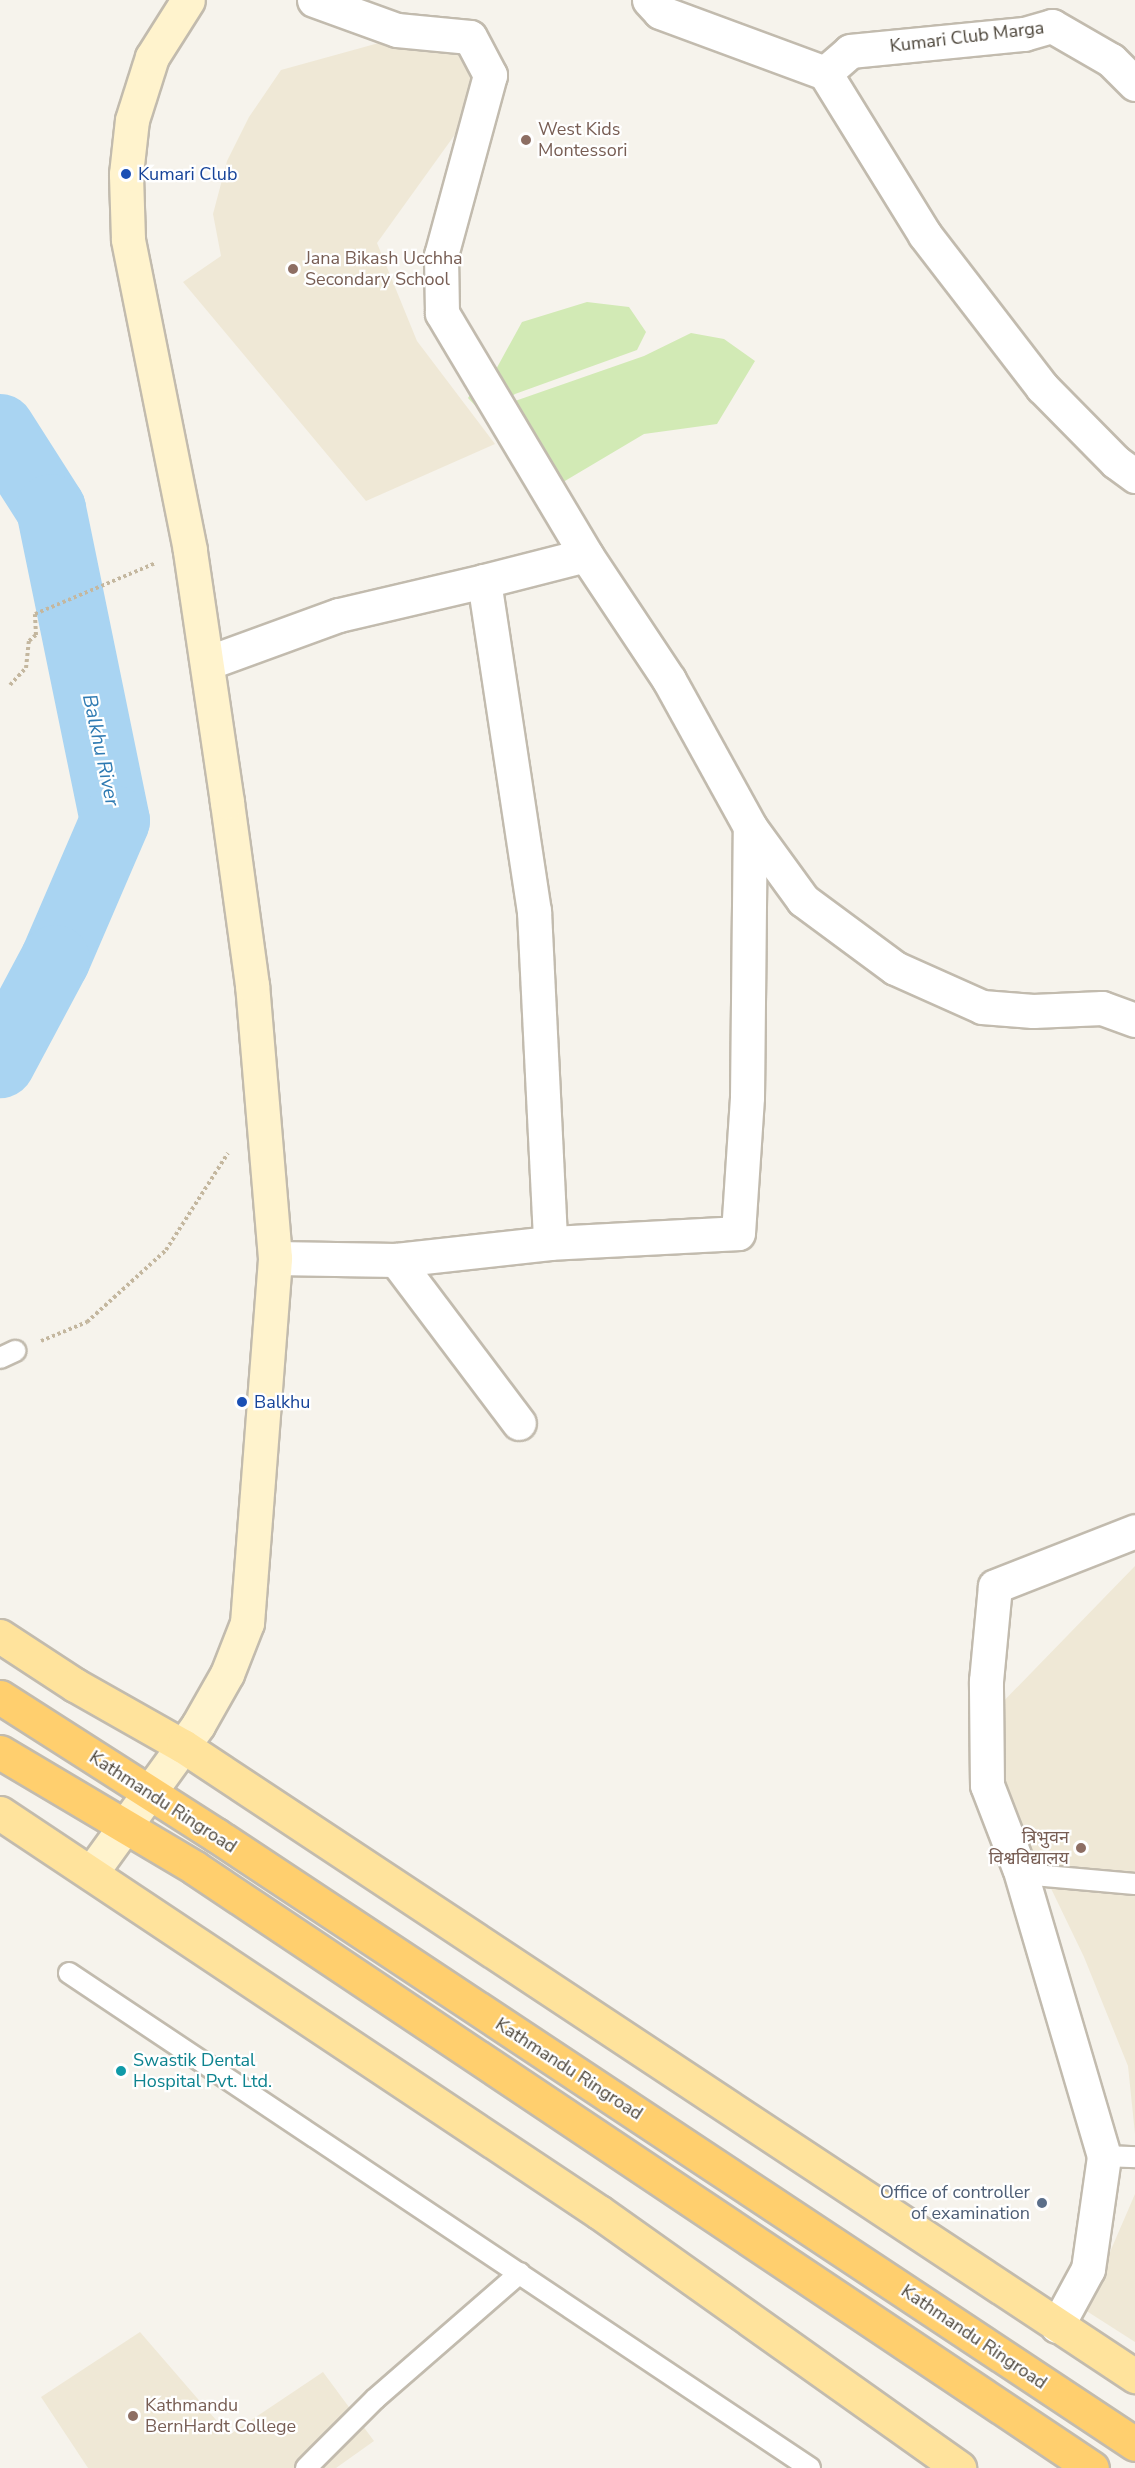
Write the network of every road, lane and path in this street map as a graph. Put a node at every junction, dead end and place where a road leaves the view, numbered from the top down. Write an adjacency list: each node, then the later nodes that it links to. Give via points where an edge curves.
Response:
1 (188, 0): 10 (main road, via 152,57 132,120 126,174 128,239 190,550)
2 (314, 0): 7 (street, via 397,30 470,37 490,75 441,255 442,314)
3 (649, 0): 4 (street, via 660,12)
4 (825, 73): 5 (street, Kumari Club Marga, via 850,51 1024,34 1052,26 1111,60); 6 (street, via 925,236 1042,387 1116,462)
5 (1135, 84)
6 (1135, 476)
7 (586, 555): 9 (street); 12 (street, via 669,680)
8 (132, 573): 11 (path, via 35,614 36,635 30,641 26,668)
9 (484, 581): 10 (street, via 339,615); 15 (street, via 534,911)
10 (207, 663): 16 (main road, via 252,985)
11 (10, 685)
12 (750, 827): 13 (street, via 803,900 895,968 982,1007 1033,1011 1102,1008); 15 (street, via 747,1096 738,1233)
13 (1135, 1020)
14 (232, 1147): 18 (path, via 166,1250 87,1322)
15 (550, 1243): 17 (street)
16 (275, 1258): 17 (street); 23 (main road, via 247,1623 227,1674)
17 (396, 1260): 19 (street)
18 (8, 1355)
19 (519, 1424)
20 (1135, 1531): 28 (street, via 995,1586 986,1702 987,1785)
21 (0, 1635): 23 (main road, via 75,1685)
22 (0, 1697): 25 (highway, Kathmandu Ringroad)
23 (183, 1746): 25 (main road); 34 (main road)
24 (11, 1759): 27 (highway)
25 (151, 1793): 27 (main road); 36 (highway, Kathmandu Ringroad)
26 (0, 1813): 29 (main road)
27 (127, 1825): 29 (main road); 40 (highway)
28 (1019, 1868): 30 (lane, via 1045,1876); 32 (street)
29 (91, 1873): 39 (main road, via 599,2212)
30 (1135, 1884)
31 (69, 1973): 33 (lane)
32 (1119, 2157): 34 (street, via 1088,2269)
33 (520, 2272): 37 (lane, via 375,2399); 38 (lane)
34 (1057, 2326): 35 (main road)
35 (1135, 2376)
36 (1135, 2444)
37 (306, 2468)
38 (810, 2468)
39 (959, 2468)
40 (1092, 2468)

